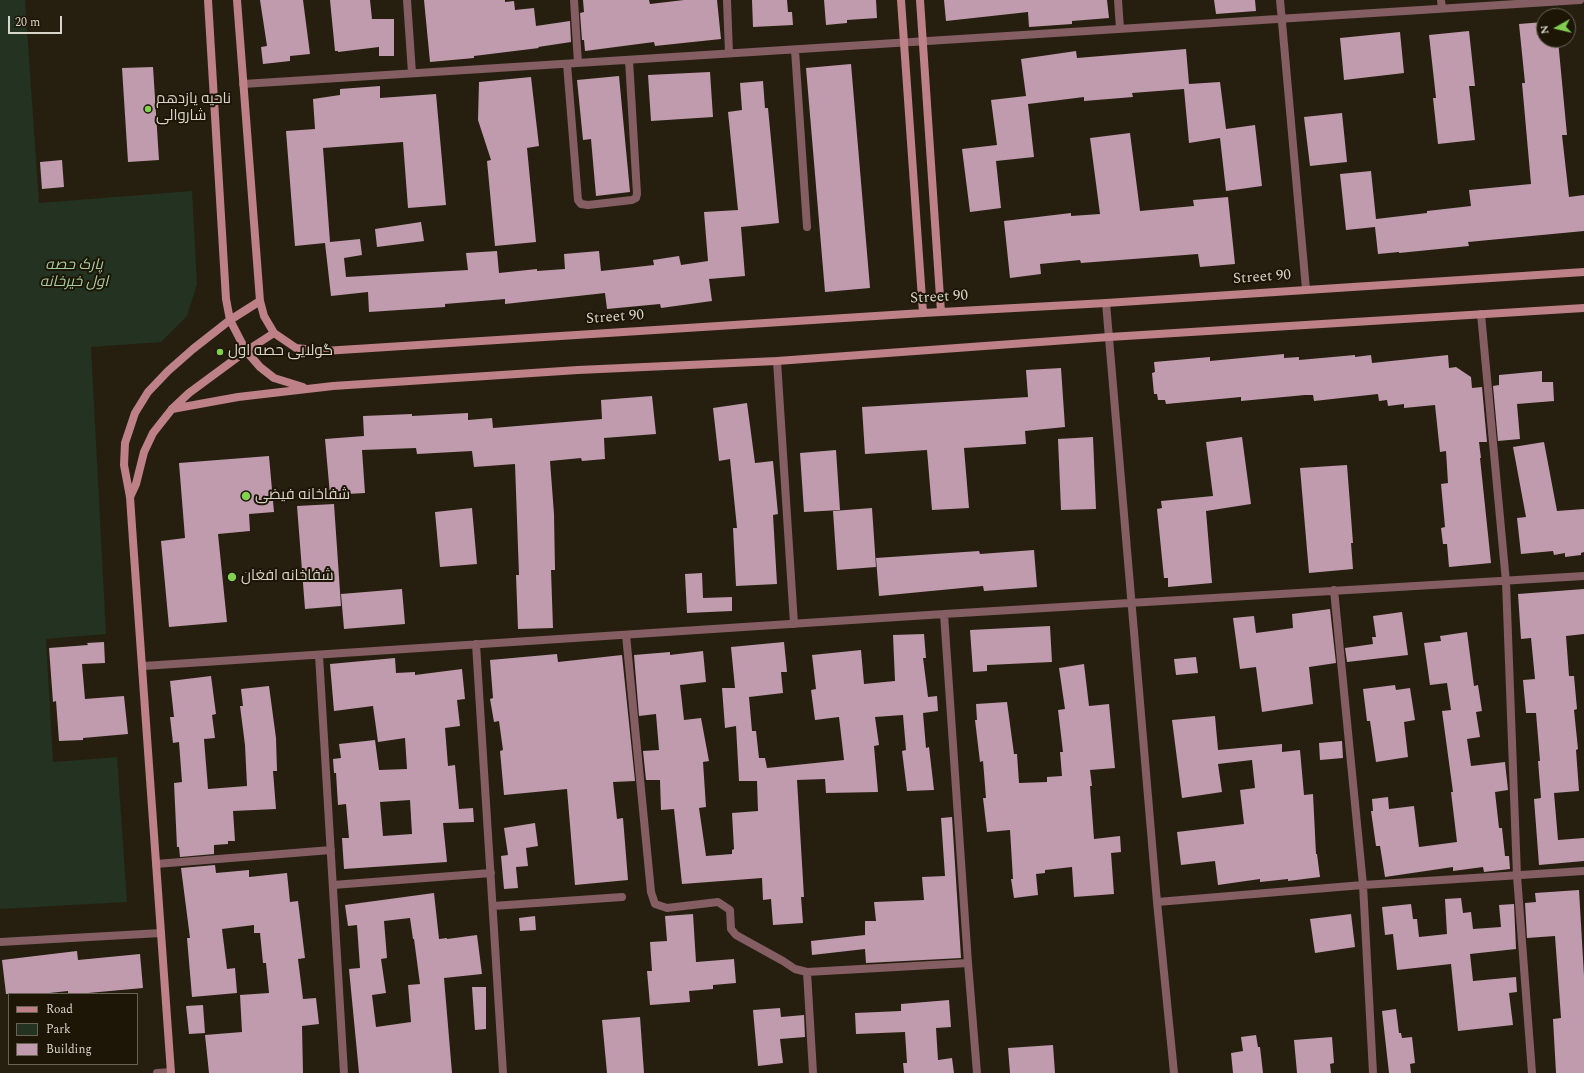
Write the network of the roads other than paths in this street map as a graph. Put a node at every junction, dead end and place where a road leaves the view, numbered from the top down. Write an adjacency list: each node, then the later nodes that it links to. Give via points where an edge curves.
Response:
1 (208, 0): 32 (main road, via 226,299)
2 (237, 0): 22 (main road)
3 (407, 0): 21 (street)
4 (574, 0): 19 (street)
5 (727, 0): 17 (street)
6 (901, 0): 15 (main road)
7 (920, 0): 14 (main road)
8 (1118, 0): 13 (street)
9 (1280, 0): 12 (street)
10 (1580, 0): 11 (street)
11 (1441, 4): 12 (street)
12 (1282, 19): 13 (street); 25 (street)
13 (1120, 29): 14 (street)
14 (922, 41): 15 (street); 29 (main road)
15 (904, 42): 16 (street); 30 (main road)
16 (795, 50): 17 (street); 23 (street)
17 (729, 53): 18 (street)
18 (629, 60): 19 (street); 20 (street, via 636,198 588,205 581,204 578,200)
19 (578, 63): 20 (street)
20 (567, 64): 21 (street)
21 (412, 73): 22 (street)
22 (243, 84): 26 (main road)
23 (807, 227)
24 (1584, 272): 25 (main road, Street 90)
25 (1306, 289): 27 (main road, Street 90)
26 (260, 301): 32 (main road); 33 (main road, via 264,316)
27 (1106, 303): 29 (main road, Street 90); 34 (street)
28 (1584, 308): 31 (main road)
29 (941, 312): 30 (main road, Street 90)
30 (923, 313): 33 (main road, Street 90, via 332,350 296,348)
31 (1481, 314): 34 (main road); 41 (street)
32 (230, 320): 35 (main road); 39 (main road, via 168,371 148,392 135,413 125,443 124,464)
33 (274, 333): 35 (main road)
34 (1109, 337): 36 (main road); 43 (street)
35 (246, 351): 37 (main road, via 274,378); 38 (main road, via 189,393)
36 (777, 361): 37 (main road, via 578,370); 45 (street)
37 (308, 388): 38 (main road)
38 (172, 409): 39 (main road, via 153,433 144,452)
39 (130, 497): 49 (main road)
40 (1584, 576): 41 (street)
41 (1506, 582): 42 (street); 54 (street)
42 (1334, 590): 43 (street); 56 (street)
43 (1131, 603): 44 (street); 58 (street)
44 (944, 614): 45 (street); 62 (street)
45 (794, 624): 46 (street)
46 (626, 635): 47 (street); 63 (street, via 650,892 655,904 667,908 718,902 730,910 731,929 736,935 795,969)
47 (476, 644): 48 (street); 53 (street)
48 (319, 655): 49 (street); 50 (street)
49 (142, 666): 51 (main road)
50 (331, 850): 51 (street); 55 (street)
51 (156, 864): 60 (main road)
52 (1584, 871): 54 (street)
53 (491, 873): 55 (street); 59 (street)
54 (1517, 876): 56 (street); 72 (street)
55 (333, 885): 66 (street)
56 (1363, 885): 58 (street); 71 (street)
57 (622, 897): 59 (street)
58 (1157, 902): 70 (street)
59 (493, 906): 67 (street)
60 (161, 933): 61 (street); 65 (main road)
61 (0, 942)
62 (968, 963): 63 (street); 69 (street)
63 (807, 972): 68 (street)
64 (157, 1073): 65 (street)
65 (171, 1073)
66 (344, 1073)
67 (503, 1073)
68 (813, 1073)
69 (977, 1073)
70 (1174, 1073)
71 (1373, 1073)
72 (1532, 1073)

